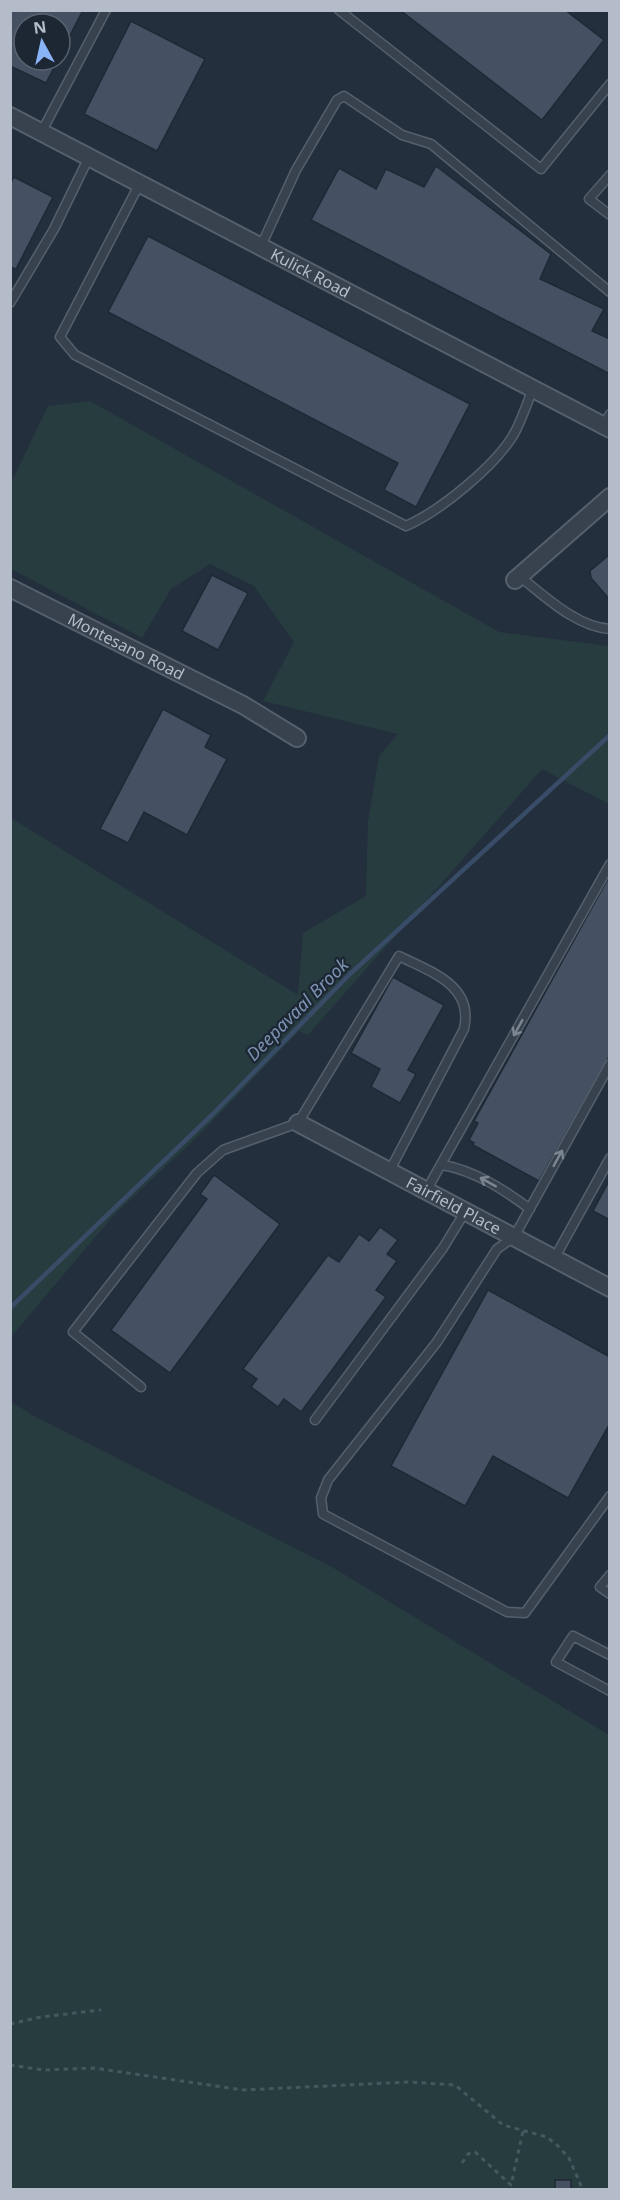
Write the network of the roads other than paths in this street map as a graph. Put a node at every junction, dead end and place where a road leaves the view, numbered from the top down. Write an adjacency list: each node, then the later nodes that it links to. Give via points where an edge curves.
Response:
1 (106, 10): 5 (lane)
2 (339, 10): 3 (lane, via 541,169)
3 (609, 84)
4 (10, 116): 5 (street, Kulick Road)
5 (42, 131): 6 (street, Kulick Road)
6 (89, 157): 8 (street, Kulick Road); 12 (lane, via 54,229)
7 (609, 175): 9 (lane, via 589,199)
8 (140, 182): 10 (street, Kulick Road); 13 (lane, via 60,337 75,355 406,526 469,482 497,455 514,433)
9 (609, 215)
10 (261, 246): 11 (lane, via 296,170 337,100 344,96 402,135 431,144); 13 (street, Kulick Road)
11 (609, 292)
12 (10, 303)
13 (532, 389): 14 (street, Kulick Road)
14 (607, 423)
15 (609, 496): 16 (street)
16 (517, 578): 18 (lane, via 596,628)
17 (10, 588): 19 (street, Montesano Road, via 243,705)
18 (609, 629)
19 (297, 738)
20 (609, 864): 24 (lane, one-way to 24)
21 (609, 1064): 27 (lane, one-way to 21)
22 (298, 1123): 25 (street, Fairfield Place); 25 (lane, via 399,956 422,968 458,989 467,1018); 32 (lane, via 223,1150 197,1173 73,1332)
23 (609, 1158): 30 (lane)
24 (443, 1165): 26 (lane); 27 (lane, one-way to 24, via 464,1169)
25 (389, 1172): 26 (street, Fairfield Place)
26 (426, 1191): 28 (street, Fairfield Place)
27 (530, 1209): 29 (lane)
28 (465, 1212): 29 (street, Fairfield Place); 33 (lane, via 443,1248)
29 (514, 1238): 30 (street, Fairfield Place); 34 (lane, via 497,1249 437,1342 328,1480 321,1498 323,1514 507,1612 525,1613)
30 (554, 1259): 31 (street, Fairfield Place)
31 (609, 1288)
32 (141, 1387)
33 (315, 1420)
34 (609, 1496)
35 (609, 1575): 36 (lane, via 600,1587)
36 (609, 1594)
37 (609, 1655): 38 (lane, via 573,1636 556,1662)
38 (609, 1691)

